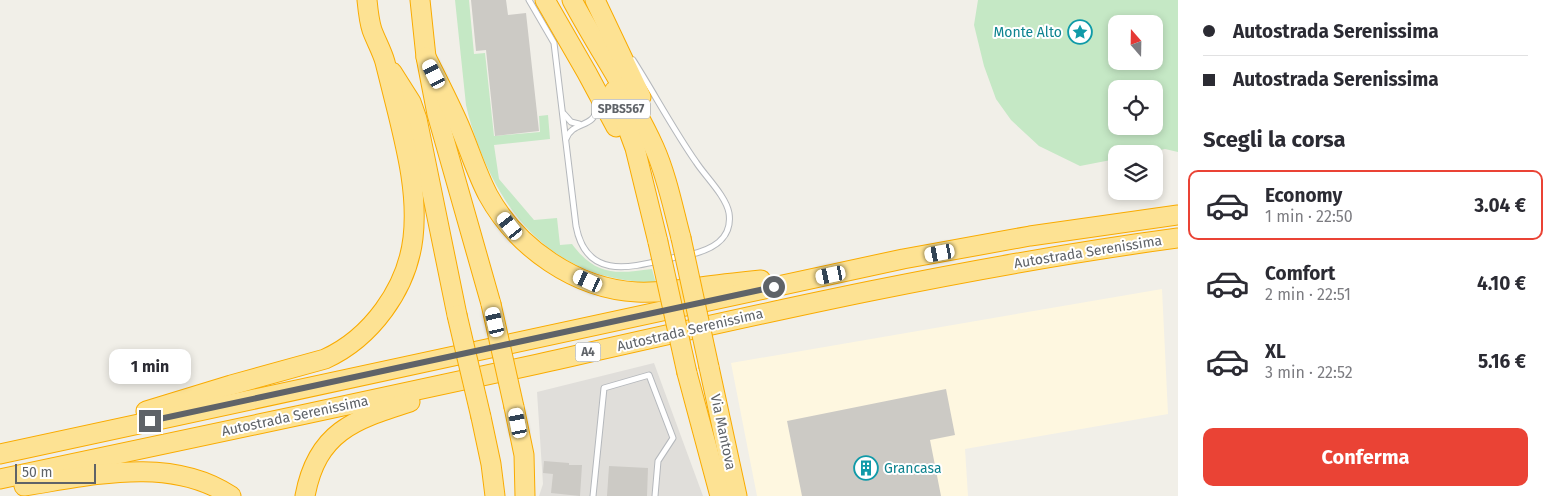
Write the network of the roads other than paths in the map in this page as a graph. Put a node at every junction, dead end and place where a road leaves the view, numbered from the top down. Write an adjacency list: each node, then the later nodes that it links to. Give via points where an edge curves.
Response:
1 (367, 0): 11 (highway, via 371,28)
2 (420, 0): 10 (highway)
3 (529, 0): 13 (lane, via 554,43)
4 (544, 0): 12 (highway)
5 (572, 0): 7 (highway, SPBS567)
6 (596, 0): 8 (lane); 16 (highway, via 648,112)
7 (590, 35): 16 (highway, SPBS567, via 631,102); 17 (highway, SPBS567, via 630,132)
8 (624, 46)
9 (629, 54): 15 (lane, via 725,202 729,222 721,241 704,252 628,267 596,261 578,239)
10 (426, 57): 20 (highway, via 460,125 488,195 500,214 538,254 561,268 588,281 635,292); 28 (highway, bridge, via 437,114 491,304 524,455)
11 (384, 60): 22 (highway, via 413,192 413,239 407,265 387,305 354,343 325,359); 27 (highway, bridge, via 415,113 491,464)
12 (587, 73): 14 (lane, via 598,109 592,119); 17 (highway)
13 (562, 109): 14 (lane, via 571,122); 15 (lane)
14 (582, 124): 15 (lane, via 568,134)
15 (566, 145)
16 (663, 170): 32 (highway, Via Mantova / SPBS567, bridge, via 681,238)
17 (645, 184): 31 (highway, Via Mantova / SPBS567, bridge, via 687,373)
18 (1178, 215): 20 (highway, Autostrada Serenissima / A4, via 1030,236)
19 (1178, 238): 21 (highway, Autostrada Serenissima / A4, via 1004,265 840,296)
20 (850, 271): 22 (highway, Autostrada Serenissima / A4)
21 (523, 367): 23 (highway, Autostrada Serenissima / A4); 26 (highway, via 370,415 352,424 321,452 312,469)
22 (8, 452)
23 (0, 479)
24 (0, 489): 25 (highway, via 139,472 197,480)
25 (231, 496)
26 (305, 496)
27 (495, 496)
28 (525, 496)
29 (593, 496): 30 (lane, via 604,388 649,375 673,438 658,461)
30 (655, 496)
31 (720, 496)
32 (737, 496)

